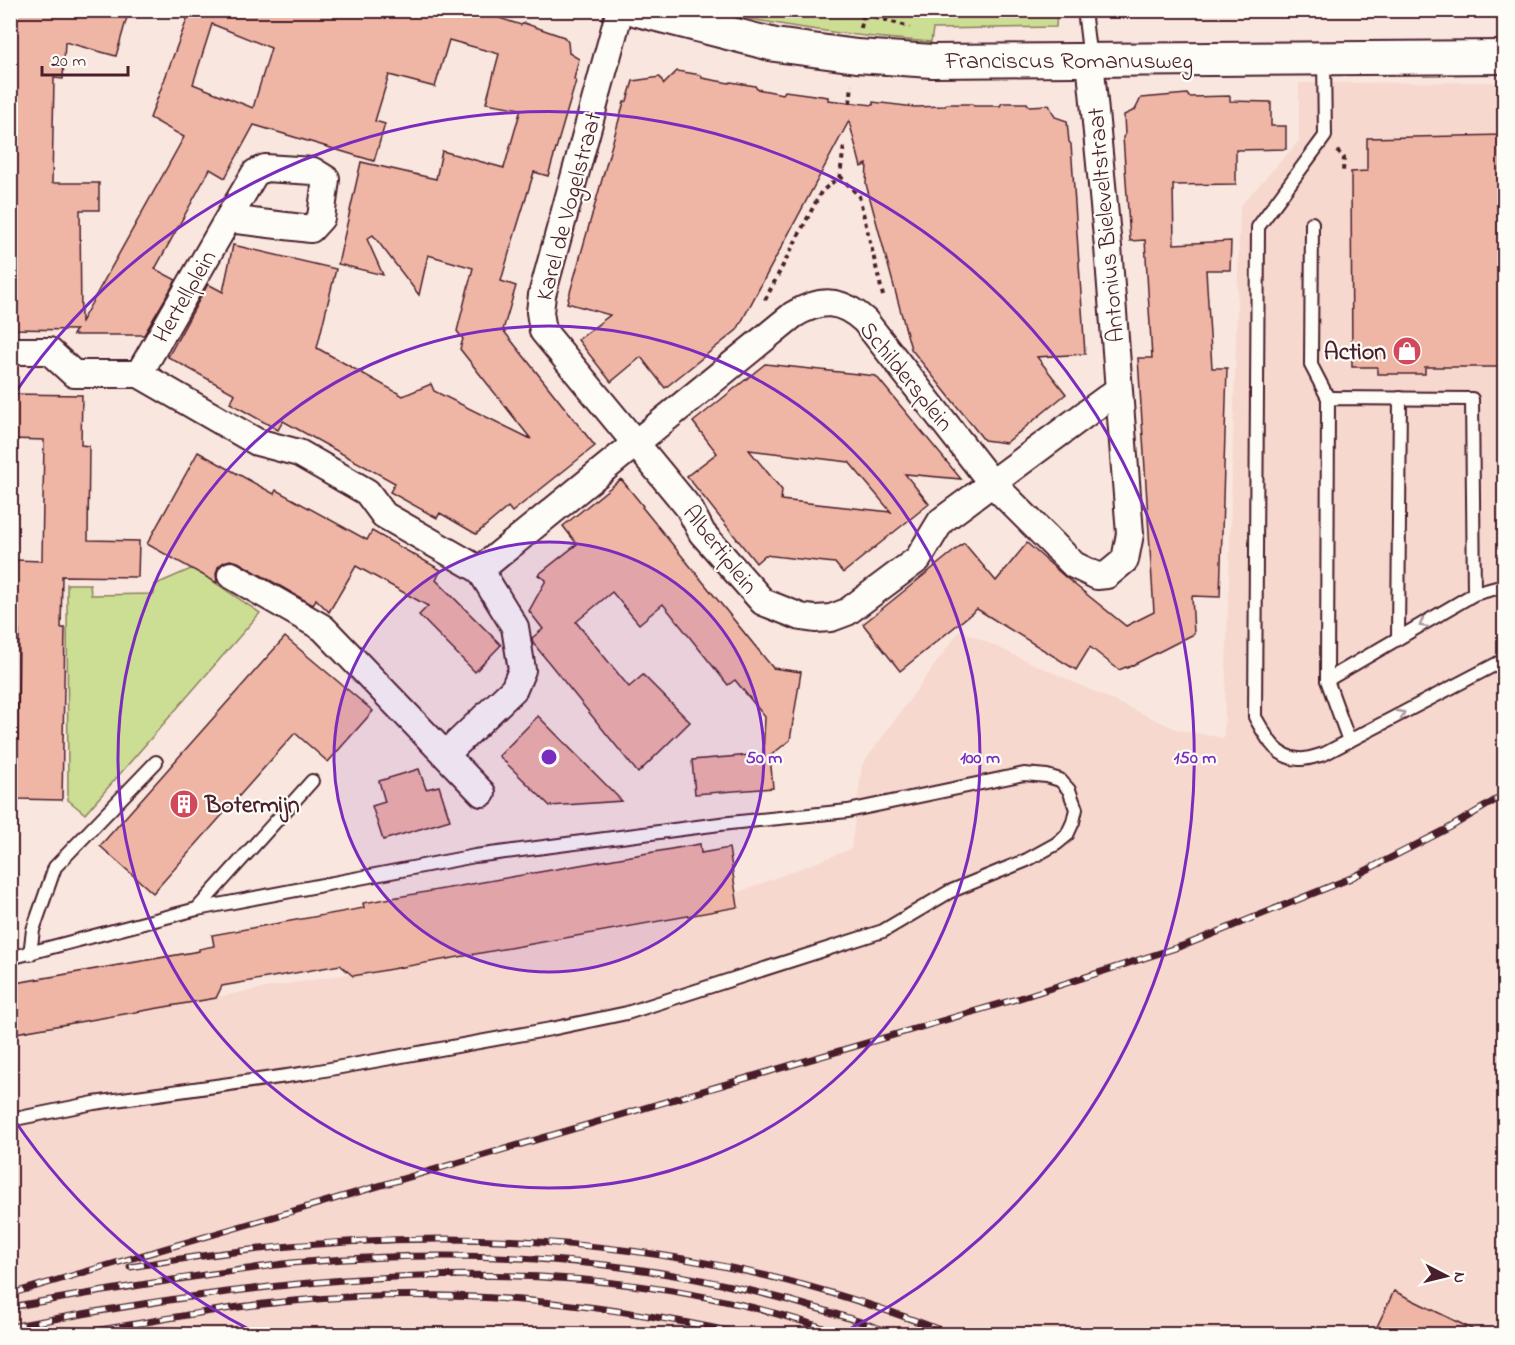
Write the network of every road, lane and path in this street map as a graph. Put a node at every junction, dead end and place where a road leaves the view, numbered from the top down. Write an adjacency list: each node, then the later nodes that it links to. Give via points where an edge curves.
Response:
1 (620, 10): 20 (street, Karel de Vogelstraat, via 540,312 543,331)
2 (638, 10): 6 (street, Franciscus Romanusweg, via 775,45 857,56 932,61)
3 (1084, 10): 6 (lane)
4 (1504, 57): 5 (street, Franciscus Romanusweg)
5 (1324, 58): 6 (street, Franciscus Romanusweg); 29 (lane, via 1325,136 1258,226 1255,717 1269,742 1283,755 1299,759 1324,754)
6 (1090, 60): 17 (street, Antonius Bieleveltstraat)
7 (844, 145): 10 (path)
8 (1344, 158): 9 (path)
9 (1343, 171)
10 (840, 176): 13 (path, via 859,196 884,300); 14 (path, via 821,192 761,308)
11 (228, 219): 16 (street, Hertellplein)
12 (1312, 223): 18 (lane, via 1311,365)
13 (865, 321): 14 (street, Schildersplein, via 855,312 831,303 816,304); 21 (street, Schildersplein)
14 (777, 328): 20 (street, Schildersplein)
15 (10, 351): 16 (street, via 49,351 74,374)
16 (139, 374): 22 (street, via 257,442 299,453 367,492 384,515)
17 (1118, 390): 21 (street); 21 (street, Antonius Bieleveltstraat, via 1130,534 1125,560 1117,569 1097,576 1074,565)
18 (1328, 398): 19 (lane); 28 (lane)
19 (1400, 399): 25 (lane, via 1472,399); 26 (lane)
20 (634, 443): 21 (street, Albertiplein, via 689,508 702,533 763,602 789,614 815,619 847,612 918,559 940,521); 22 (street, Schildersplein)
21 (991, 482)
22 (480, 570): 30 (street, via 515,627 522,670 514,689)
23 (231, 575): 30 (street, via 323,628)
24 (1504, 586): 25 (lane)
25 (1474, 594): 26 (lane, one-way to 26)
26 (1398, 638): 28 (lane)
27 (1504, 660): 29 (lane, one-way to 27)
28 (1327, 680): 29 (lane)
29 (1349, 741)
30 (446, 754): 33 (street)
31 (156, 762): 35 (lane, via 55,867 33,930)
32 (312, 781): 34 (lane)
33 (482, 794)
34 (198, 909): 35 (lane); 37 (lane, via 475,856 848,810 1024,774 1060,780 1075,803 1067,835 1056,844 949,892 883,931 627,1013 308,1073 94,1103)
35 (30, 954): 36 (lane)
36 (10, 958)
37 (10, 1120)

